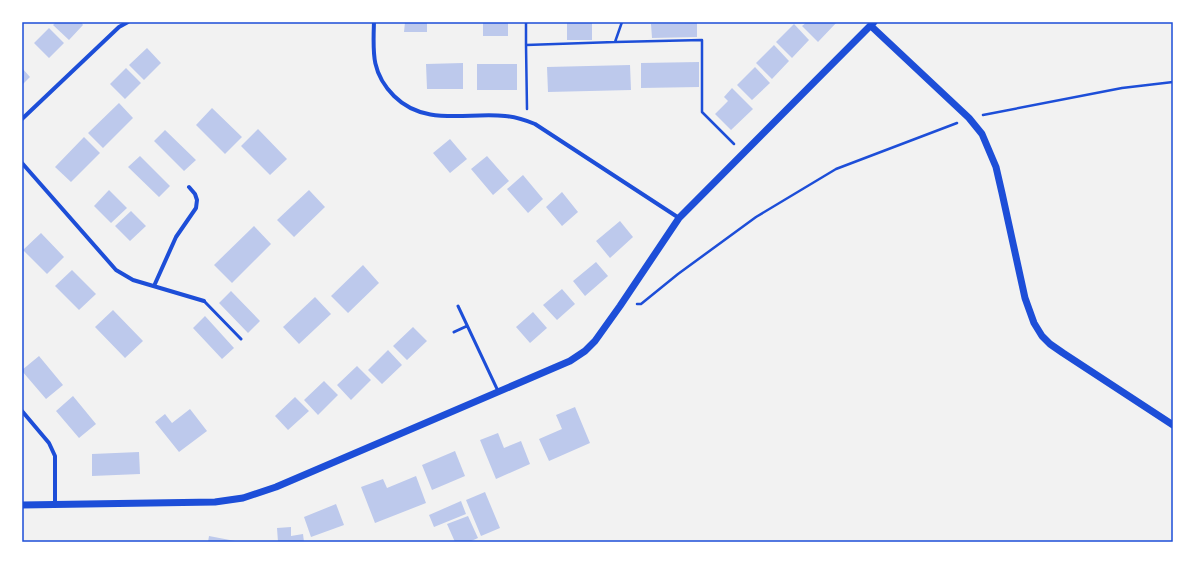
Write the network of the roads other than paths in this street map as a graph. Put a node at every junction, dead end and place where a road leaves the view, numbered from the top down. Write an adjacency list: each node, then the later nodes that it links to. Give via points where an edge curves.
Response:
1 (128, 22): 4 (street, via 119,27)
2 (374, 22): 7 (street, via 373,53 378,74 388,90 402,104 418,112 436,116 504,116 535,124)
3 (872, 24): 7 (street); 16 (street, via 969,118 982,134 996,167 1024,298 1042,336 1063,353)
4 (22, 119)
5 (22, 162): 8 (street, via 116,270 133,280)
6 (189, 187): 8 (street, via 195,194 196,208 176,238)
7 (679, 218): 14 (street, via 620,306 585,351 570,361)
8 (154, 286): 9 (street)
9 (204, 301): 13 (lane)
10 (458, 306): 11 (lane)
11 (467, 326): 12 (lane); 14 (lane)
12 (454, 332)
13 (241, 339)
14 (498, 392): 17 (street, via 276,487 243,498 215,502)
15 (22, 411): 17 (street, via 49,442 55,456)
16 (1173, 425)
17 (55, 504): 18 (street)
18 (22, 505)

